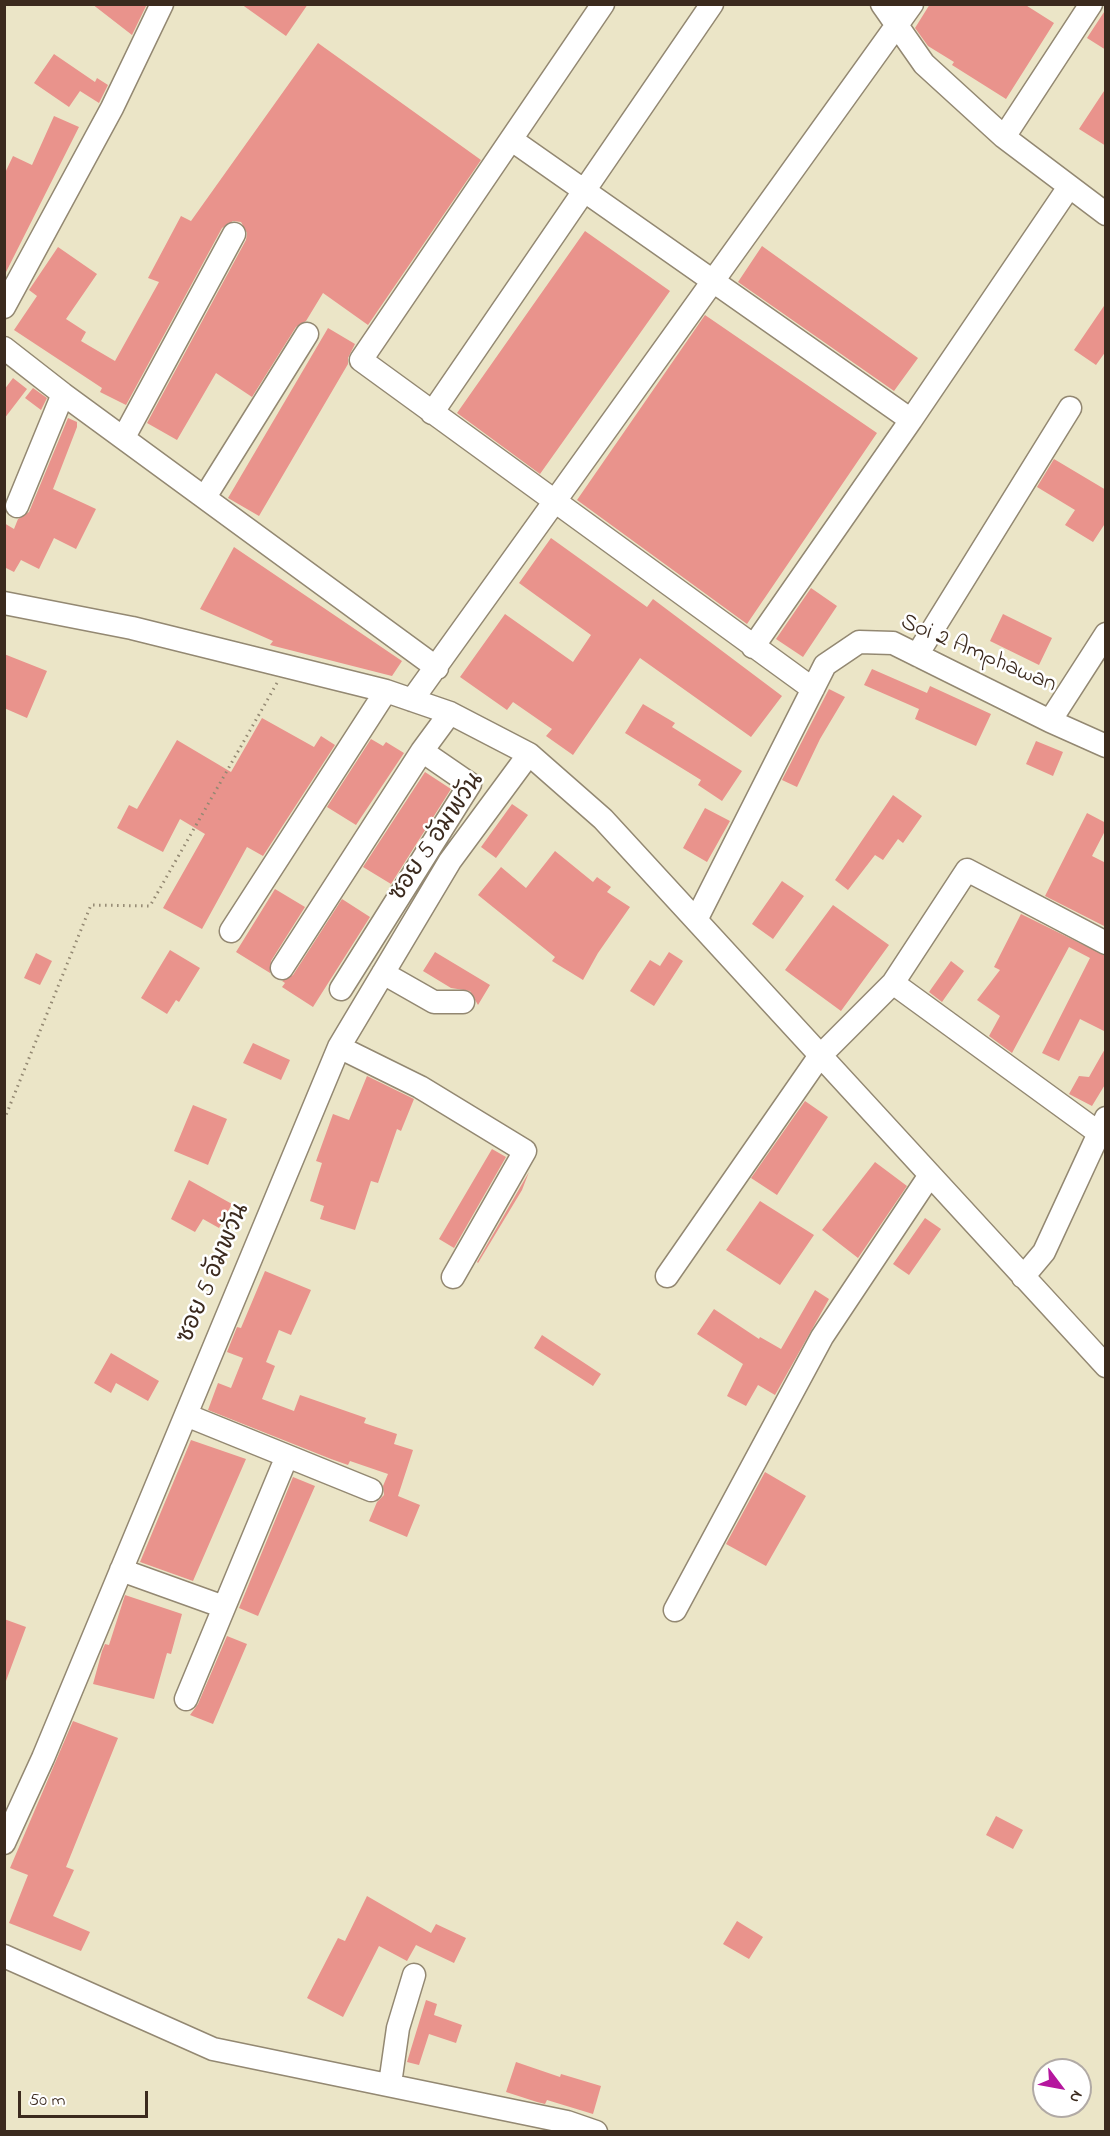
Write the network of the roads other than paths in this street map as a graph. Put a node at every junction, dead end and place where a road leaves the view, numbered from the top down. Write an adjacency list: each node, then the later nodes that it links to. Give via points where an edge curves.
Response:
1 (162, 4): 15 (street, via 112,108)
2 (603, 4): 9 (street)
3 (712, 4): 11 (street)
4 (882, 4): 7 (street)
5 (912, 4): 7 (street)
6 (1091, 4): 8 (street)
7 (898, 27): 8 (street, via 924,64); 14 (street)
8 (1004, 137): 10 (street)
9 (512, 140): 11 (street); 20 (street, via 361,360)
10 (1069, 187): 12 (street); 21 (street)
11 (584, 190): 14 (street); 20 (street)
12 (1103, 205)
13 (234, 234): 22 (street)
14 (715, 281): 21 (street); 24 (street)
15 (4, 307)
16 (307, 334): 23 (street)
17 (4, 348): 18 (street)
18 (63, 394): 22 (street); 25 (street)
19 (1070, 408): 29 (street)
20 (432, 413): 24 (street)
21 (911, 420): 28 (street)
22 (124, 437): 23 (street)
23 (205, 497): 30 (street)
24 (555, 502): 28 (street); 30 (street)
25 (18, 506)
26 (4, 603): 32 (street, via 132,628)
27 (1106, 634): 35 (street, Soi 2 Amphawan)
28 (753, 647): 31 (street)
29 (917, 655): 31 (street, Soi 2 Amphawan, via 893,644 859,642 825,665); 35 (street, Soi 2 Amphawan)
30 (437, 668): 33 (street)
31 (813, 689): 39 (street, Soi 2 Amphawan)
32 (386, 691): 33 (street); 40 (street)
33 (412, 700): 34 (street)
34 (450, 713): 37 (street); 38 (street)
35 (1050, 720): 36 (street)
36 (1106, 746)
37 (422, 751): 42 (street); 45 (street, via 470,784)
38 (529, 754): 39 (street, via 603,819); 43 (street, ซอย 5 อัมพวัน, via 450,861)
39 (696, 920): 48 (street)
40 (231, 931)
41 (1106, 943): 44 (street, via 967,870)
42 (282, 968)
43 (383, 973): 46 (street, via 434,1002); 47 (street, ซอย 5 อัมพวัน)
44 (893, 983): 48 (street); 49 (street)
45 (341, 989)
46 (463, 1002)
47 (339, 1047): 52 (street, via 420,1087 525,1151); 55 (street, ซอย 5 อัมพวัน)
48 (819, 1057): 50 (street); 51 (street)
49 (1102, 1125): 53 (street, via 1044,1252)
50 (930, 1174): 53 (street); 60 (street, via 822,1337)
51 (667, 1276)
52 (453, 1277)
53 (1023, 1277): 54 (street)
54 (1106, 1366)
55 (186, 1415): 56 (street); 58 (street, ซอย 5 อัมพวัน)
56 (287, 1456): 57 (street); 59 (street)
57 (371, 1490)
58 (121, 1570): 59 (street); 62 (street, ซอย 5 อัมพวัน)
59 (224, 1606): 61 (street)
60 (675, 1610)
61 (186, 1699)
62 (4, 1843)
63 (4, 1956): 65 (street, via 213,2049)
64 (414, 1975): 65 (street, via 398,2028)
65 (390, 2084): 66 (street, via 567,2122)
66 (596, 2132)

